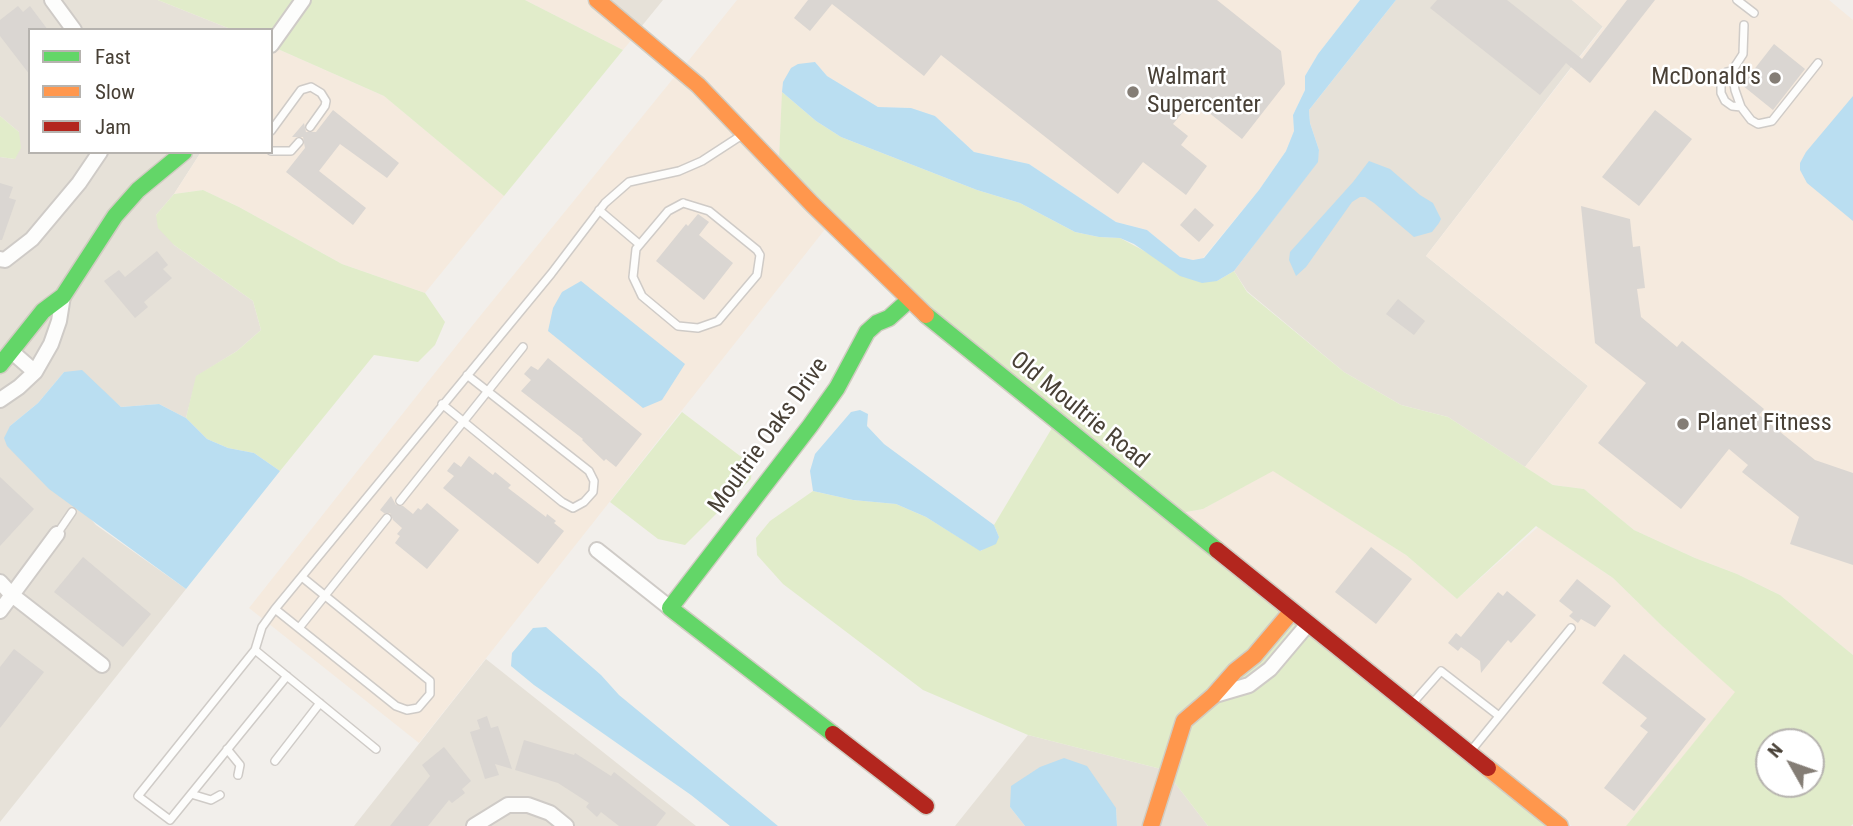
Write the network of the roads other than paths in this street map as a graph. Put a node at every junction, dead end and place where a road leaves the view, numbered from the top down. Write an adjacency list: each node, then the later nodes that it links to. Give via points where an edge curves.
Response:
1 (52, 0): 7 (street)
2 (303, 0): 8 (street)
3 (597, 0): 14 (street, Old Moultrie Road, via 688,76)
4 (1737, 0): 5 (lane)
5 (1754, 13)
6 (1744, 25): 10 (lane, via 1743,54)
7 (73, 28)
8 (273, 42)
9 (1818, 63): 11 (lane, via 1772,121 1758,124)
10 (1732, 71): 11 (lane); 11 (lane, via 1721,83 1721,93 1732,106)
11 (1741, 107)
12 (310, 127): 13 (lane, via 326,101 311,87 301,90)
13 (273, 128)
14 (745, 133): 19 (lane, via 679,171 629,182); 24 (street, Old Moultrie Road)
15 (299, 142): 16 (lane, via 291,151)
16 (273, 151)
17 (99, 154): 21 (street, via 32,239)
18 (182, 154): 23 (street, via 115,216)
19 (599, 211): 20 (lane); 29 (lane)
20 (639, 244): 20 (lane, via 668,211 683,203 709,211 757,250 761,264 718,321 687,328 678,326 637,288 633,262)
21 (3, 259): 22 (street)
22 (0, 276)
23 (62, 296): 26 (street, via 43,311); 28 (street, via 51,344)
24 (909, 300): 43 (street, Moultrie Oaks Drive, via 867,332 824,407); 46 (street, Old Moultrie Road)
25 (523, 347): 30 (lane)
26 (11, 351): 27 (street); 28 (street)
27 (0, 365)
28 (35, 372): 31 (street)
29 (467, 374): 30 (lane); 32 (lane)
30 (488, 391): 33 (lane); 33 (lane, via 589,471 593,492 573,508 562,502)
31 (0, 400)
32 (442, 404): 33 (lane); 39 (lane)
33 (464, 421): 34 (lane)
34 (400, 501)
35 (72, 512): 37 (lane)
36 (387, 518): 42 (lane)
37 (57, 534): 41 (street)
38 (597, 550): 43 (street)
39 (302, 577): 42 (lane); 44 (lane)
40 (0, 582): 41 (street)
41 (12, 595): 45 (street); 51 (street)
42 (325, 596): 48 (lane); 48 (lane, via 430,681 430,694 418,708 396,706)
43 (670, 608): 64 (street)
44 (275, 609): 48 (lane); 50 (lane, via 262,627)
45 (0, 611)
46 (1292, 611): 47 (street, Old Moultrie Road); 53 (street)
47 (1308, 624): 53 (street, via 1270,669 1249,685); 55 (street, Old Moultrie Road)
48 (299, 628)
49 (1571, 628): 56 (lane)
50 (255, 650): 52 (lane); 62 (lane, via 138,796 170,820)
51 (102, 666)
52 (287, 676): 54 (lane); 58 (lane)
53 (1213, 696): 68 (street, via 1184,721)
54 (320, 703): 57 (lane); 60 (lane)
55 (1410, 706): 56 (lane, via 1441,671); 59 (street, Old Moultrie Road)
56 (1499, 716): 59 (lane)
57 (376, 749)
58 (227, 750): 61 (lane, via 240,765); 62 (lane)
59 (1469, 753): 65 (street, Old Moultrie Road)
60 (275, 761)
61 (238, 775)
62 (191, 793): 63 (lane, via 212,800)
63 (220, 795)
64 (926, 806)
65 (1558, 825)
66 (474, 826): 67 (street, via 508,805 528,805 550,813)
67 (566, 826)
68 (1151, 826)

